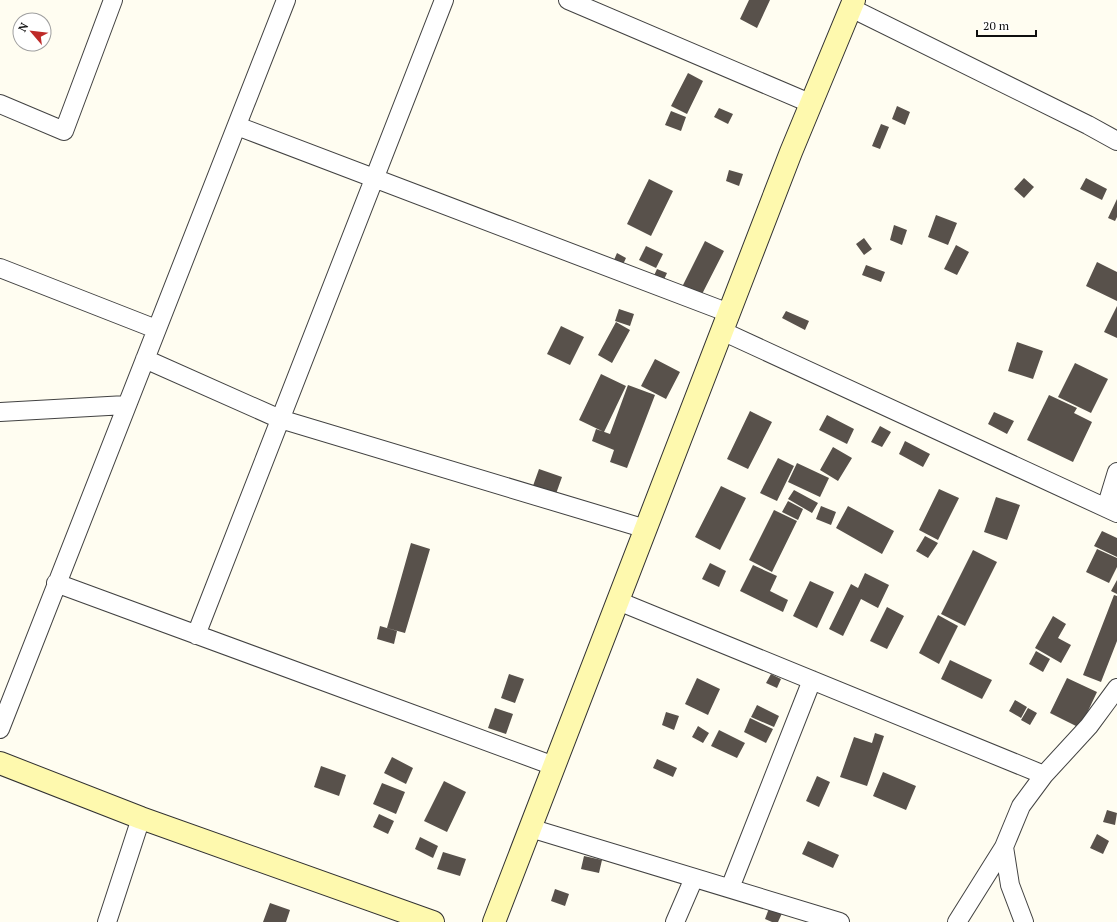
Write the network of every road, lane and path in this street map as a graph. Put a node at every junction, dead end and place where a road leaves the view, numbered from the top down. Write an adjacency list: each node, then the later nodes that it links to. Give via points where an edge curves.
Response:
1 (113, 0): 6 (street, via 64,131)
2 (286, 0): 8 (street)
3 (444, 0): 10 (street)
4 (568, 0): 7 (street)
5 (853, 4): 7 (street); 9 (street)
6 (0, 104)
7 (812, 104): 12 (street)
8 (237, 126): 10 (street); 13 (street)
9 (1117, 141)
10 (374, 178): 12 (street); 17 (street)
11 (0, 268): 13 (street)
12 (726, 322): 19 (street); 20 (street)
13 (156, 329): 14 (street)
14 (145, 359): 15 (street); 17 (street)
15 (126, 405): 16 (street); 21 (street)
16 (0, 412)
17 (280, 419): 20 (street); 23 (street)
18 (1117, 472): 19 (street)
19 (1111, 510)
20 (646, 529): 22 (street)
21 (56, 583): 23 (street); 26 (street)
22 (618, 601): 24 (street); 28 (street)
23 (196, 635): 28 (street)
24 (812, 680): 29 (street); 34 (street)
25 (1117, 688): 29 (street, via 1089,726)
26 (0, 729)
27 (0, 763): 30 (street)
28 (554, 766): 31 (street)
29 (1044, 775): 32 (street, via 1021,806)
30 (141, 818): 35 (street); 36 (street)
31 (530, 828): 33 (street); 37 (street)
32 (1004, 847): 40 (street); 41 (street, via 1010,885)
33 (694, 878): 34 (street); 38 (street)
34 (730, 888): 39 (street)
35 (107, 922)
36 (433, 922)
37 (494, 922)
38 (675, 922)
39 (840, 922)
40 (957, 922)
41 (1024, 922)

